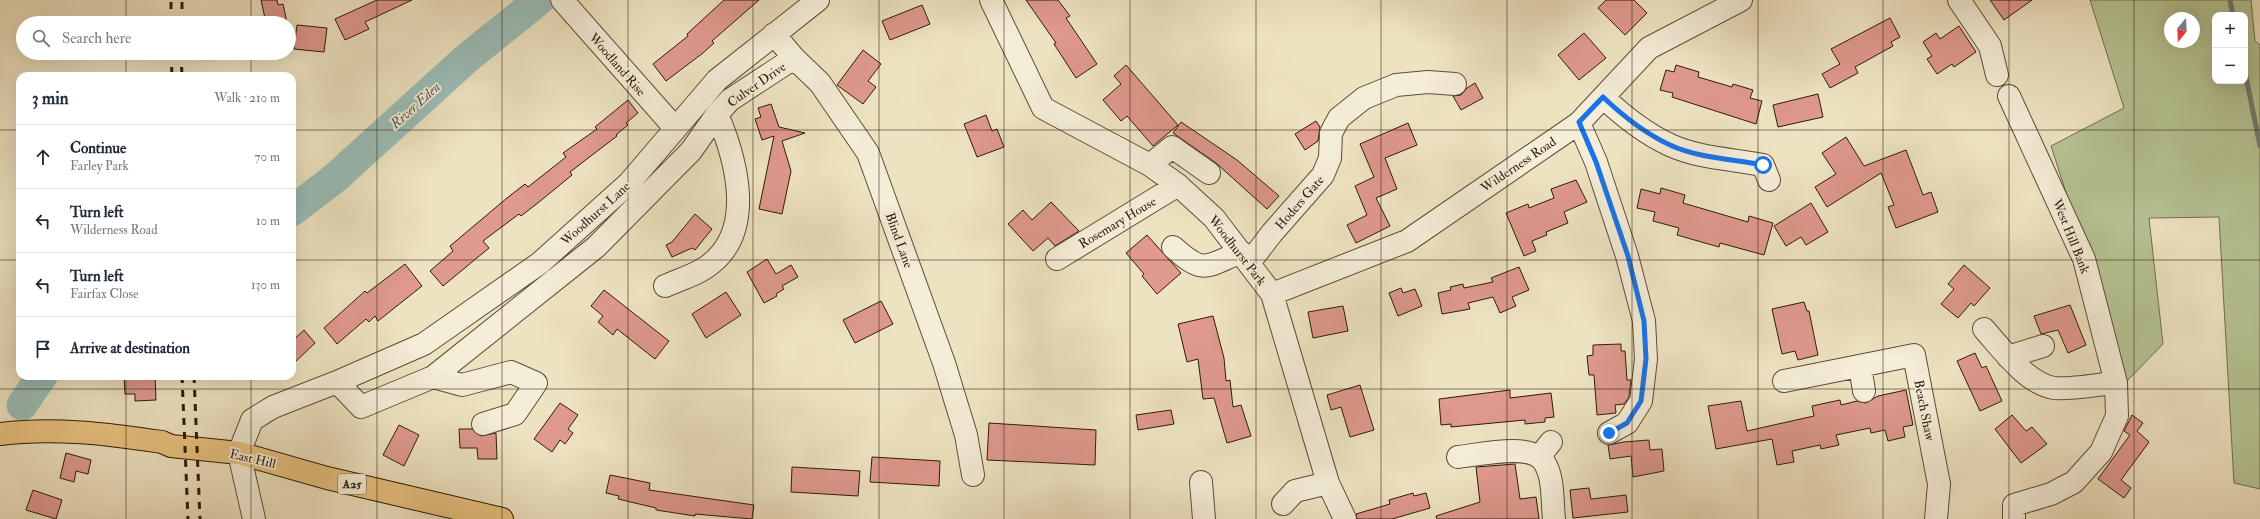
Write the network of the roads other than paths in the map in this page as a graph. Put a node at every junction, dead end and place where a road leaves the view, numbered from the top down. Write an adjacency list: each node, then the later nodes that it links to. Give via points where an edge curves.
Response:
1 (562, 0): 14 (street, Woodland Rise)
2 (818, 0): 6 (street, Woodhurst Lane)
3 (991, 0): 15 (street, Woodhurst Park, via 1042,108)
4 (1741, 0): 11 (street, Wilderness Road, via 1649,48)
5 (1959, 0): 8 (street, via 1990,46)
6 (774, 34): 7 (street, Blind Lane); 14 (street, Woodhurst Lane, via 717,80)
7 (794, 58): 12 (street, Culver Drive, via 730,100); 38 (street, Blind Lane, via 820,83 868,153 944,363 966,435)
8 (1997, 75)
9 (1455, 84): 20 (street, Hoders Gate, via 1428,82 1396,85 1364,98 1339,118 1331,133 1330,158 1324,175 1276,228)
10 (2009, 96): 31 (street, West Hill Bank, via 2084,259)
11 (1603, 97): 13 (street, Wilderness Road); 16 (street, via 1625,118 1670,145 1710,156)
12 (717, 114): 22 (street, Culver Drive, via 730,144 739,195 735,231 724,250 705,268); 28 (street, Woodhurst Lane, via 691,151 596,247)
13 (1579, 122): 23 (street, Wilderness Road, via 1407,241); 34 (street, via 1596,162 1628,256 1644,321 1646,359 1641,401 1627,423)
14 (675, 128): 30 (street, Woodhurst Lane, via 630,183 540,263 424,344)
15 (1150, 165): 17 (street, via 1172,147); 18 (street, Woodhurst Park)
16 (1767, 165)
17 (1209, 173)
18 (1178, 185): 20 (street, Woodhurst Park, via 1214,218); 21 (street, Rosemary House)
19 (1173, 247): 20 (street, via 1191,264 1204,267)
20 (1245, 257): 23 (street, Woodhurst Park)
21 (1057, 259)
22 (666, 286)
23 (1272, 294): 40 (street, Woodhurst Park)
24 (1984, 329): 26 (street)
25 (2043, 346): 26 (street)
26 (2008, 357): 31 (street, via 2029,376 2054,388)
27 (1860, 366): 29 (street, Beach Shaw); 32 (street); 47 (street, Beach Shaw, via 1914,355 1939,484)
28 (433, 377): 30 (street, Woodhurst Lane, via 361,407); 33 (street, via 462,385 511,372 536,383 515,414)
29 (1784, 381)
30 (337, 382): 36 (street, Woodhurst Lane, via 272,407 252,420)
31 (2116, 383): 48 (street, West Hill Bank, via 2117,416 2101,452 2074,482 2051,494 2014,505)
32 (1864, 392)
33 (483, 424)
34 (1609, 433)
35 (0, 434): 36 (main road, East Hill / A25, via 30,431 96,433 162,442 171,446)
36 (240, 453): 42 (street); 43 (main road, East Hill / A25, via 327,478)
37 (1458, 456): 46 (street, via 1522,450 1535,453 1545,450 1544,462 1551,483)
38 (973, 474)
39 (1201, 482): 44 (street)
40 (1328, 483): 41 (street, via 1295,491); 45 (street, Woodhurst Park)
41 (1283, 504)
42 (254, 519)
43 (502, 519)
44 (1204, 519)
45 (1345, 519)
46 (1554, 519)
47 (1936, 519)
48 (2014, 519)

